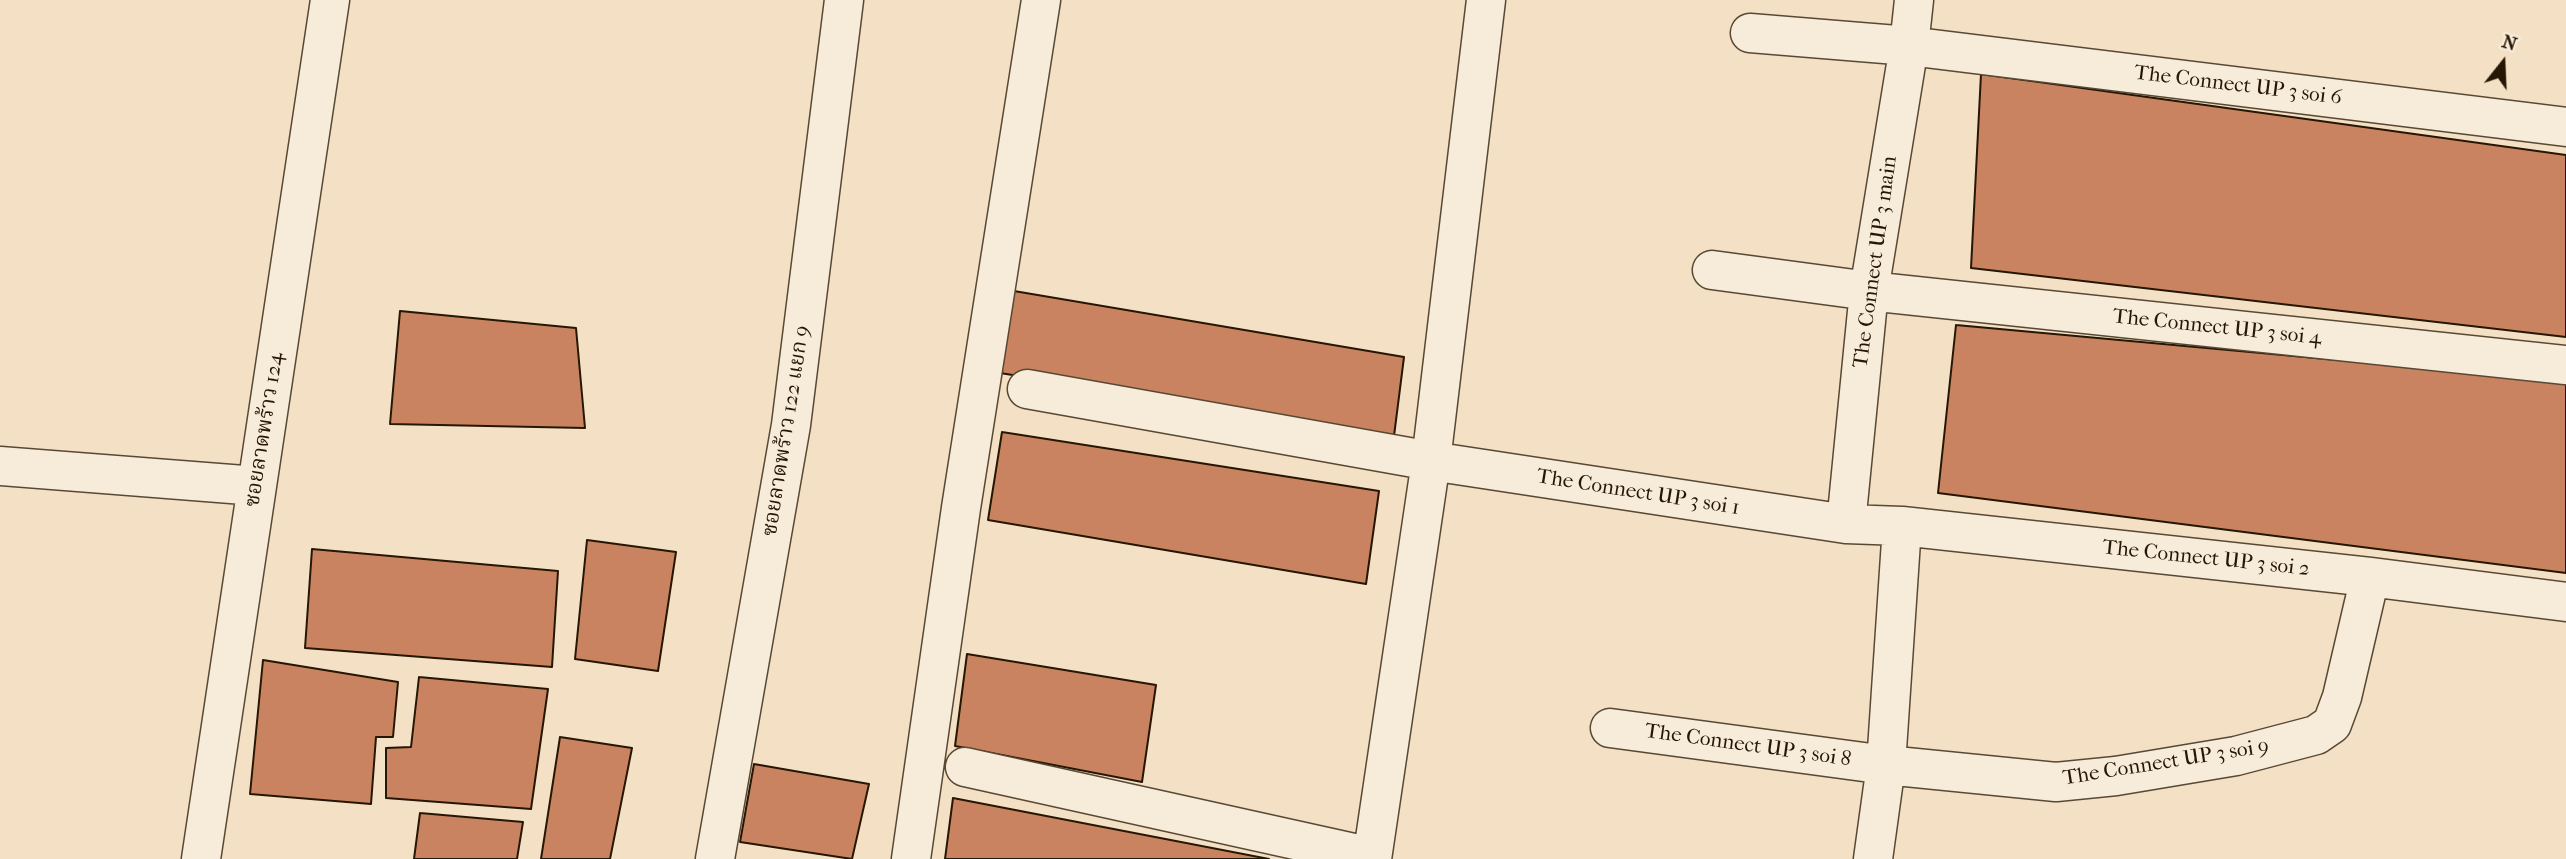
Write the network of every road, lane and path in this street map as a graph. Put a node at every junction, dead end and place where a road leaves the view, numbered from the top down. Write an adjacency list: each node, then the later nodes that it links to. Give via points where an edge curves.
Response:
1 (330, 0): 15 (street, ซอยลาดพร้าว 124)
2 (844, 0): 25 (street, ซอยลาดพร้าว 122 แยก 9, via 791,425)
3 (1041, 0): 26 (street)
4 (1486, 0): 13 (street)
5 (1914, 0): 7 (street, The Connect UP 3 main)
6 (1750, 33): 7 (street, The Connect UP 3 soi 6)
7 (1909, 46): 8 (street, The Connect UP 3 soi 6); 10 (street, The Connect UP 3 main)
8 (2566, 127)
9 (1712, 270): 10 (street, The Connect UP 3 soi 4)
10 (1869, 291): 11 (street, The Connect UP 3 soi 4); 16 (street, The Connect UP 3 main)
11 (2566, 365)
12 (1027, 389): 13 (street, The Connect UP 3 soi 1)
13 (1431, 461): 16 (street, The Connect UP 3 soi 1); 23 (street)
14 (0, 466): 15 (street)
15 (257, 486): 24 (street, ซอยลาดพร้าว 124)
16 (1846, 524): 17 (street, The Connect UP 3 soi 2)
17 (1902, 526): 18 (street, The Connect UP 3 soi 2); 21 (street)
18 (2370, 577): 19 (street, The Connect UP 3 soi 2); 21 (street, The Connect UP 3 soi 9, via 2342,697 2332,724 2316,735 2236,756 2056,782)
19 (2566, 602)
20 (1610, 728): 21 (street, The Connect UP 3 soi 8)
21 (1886, 765): 27 (street)
22 (965, 767): 23 (street)
23 (1372, 858)
24 (201, 859)
25 (715, 859)
26 (911, 859)
27 (1873, 859)

